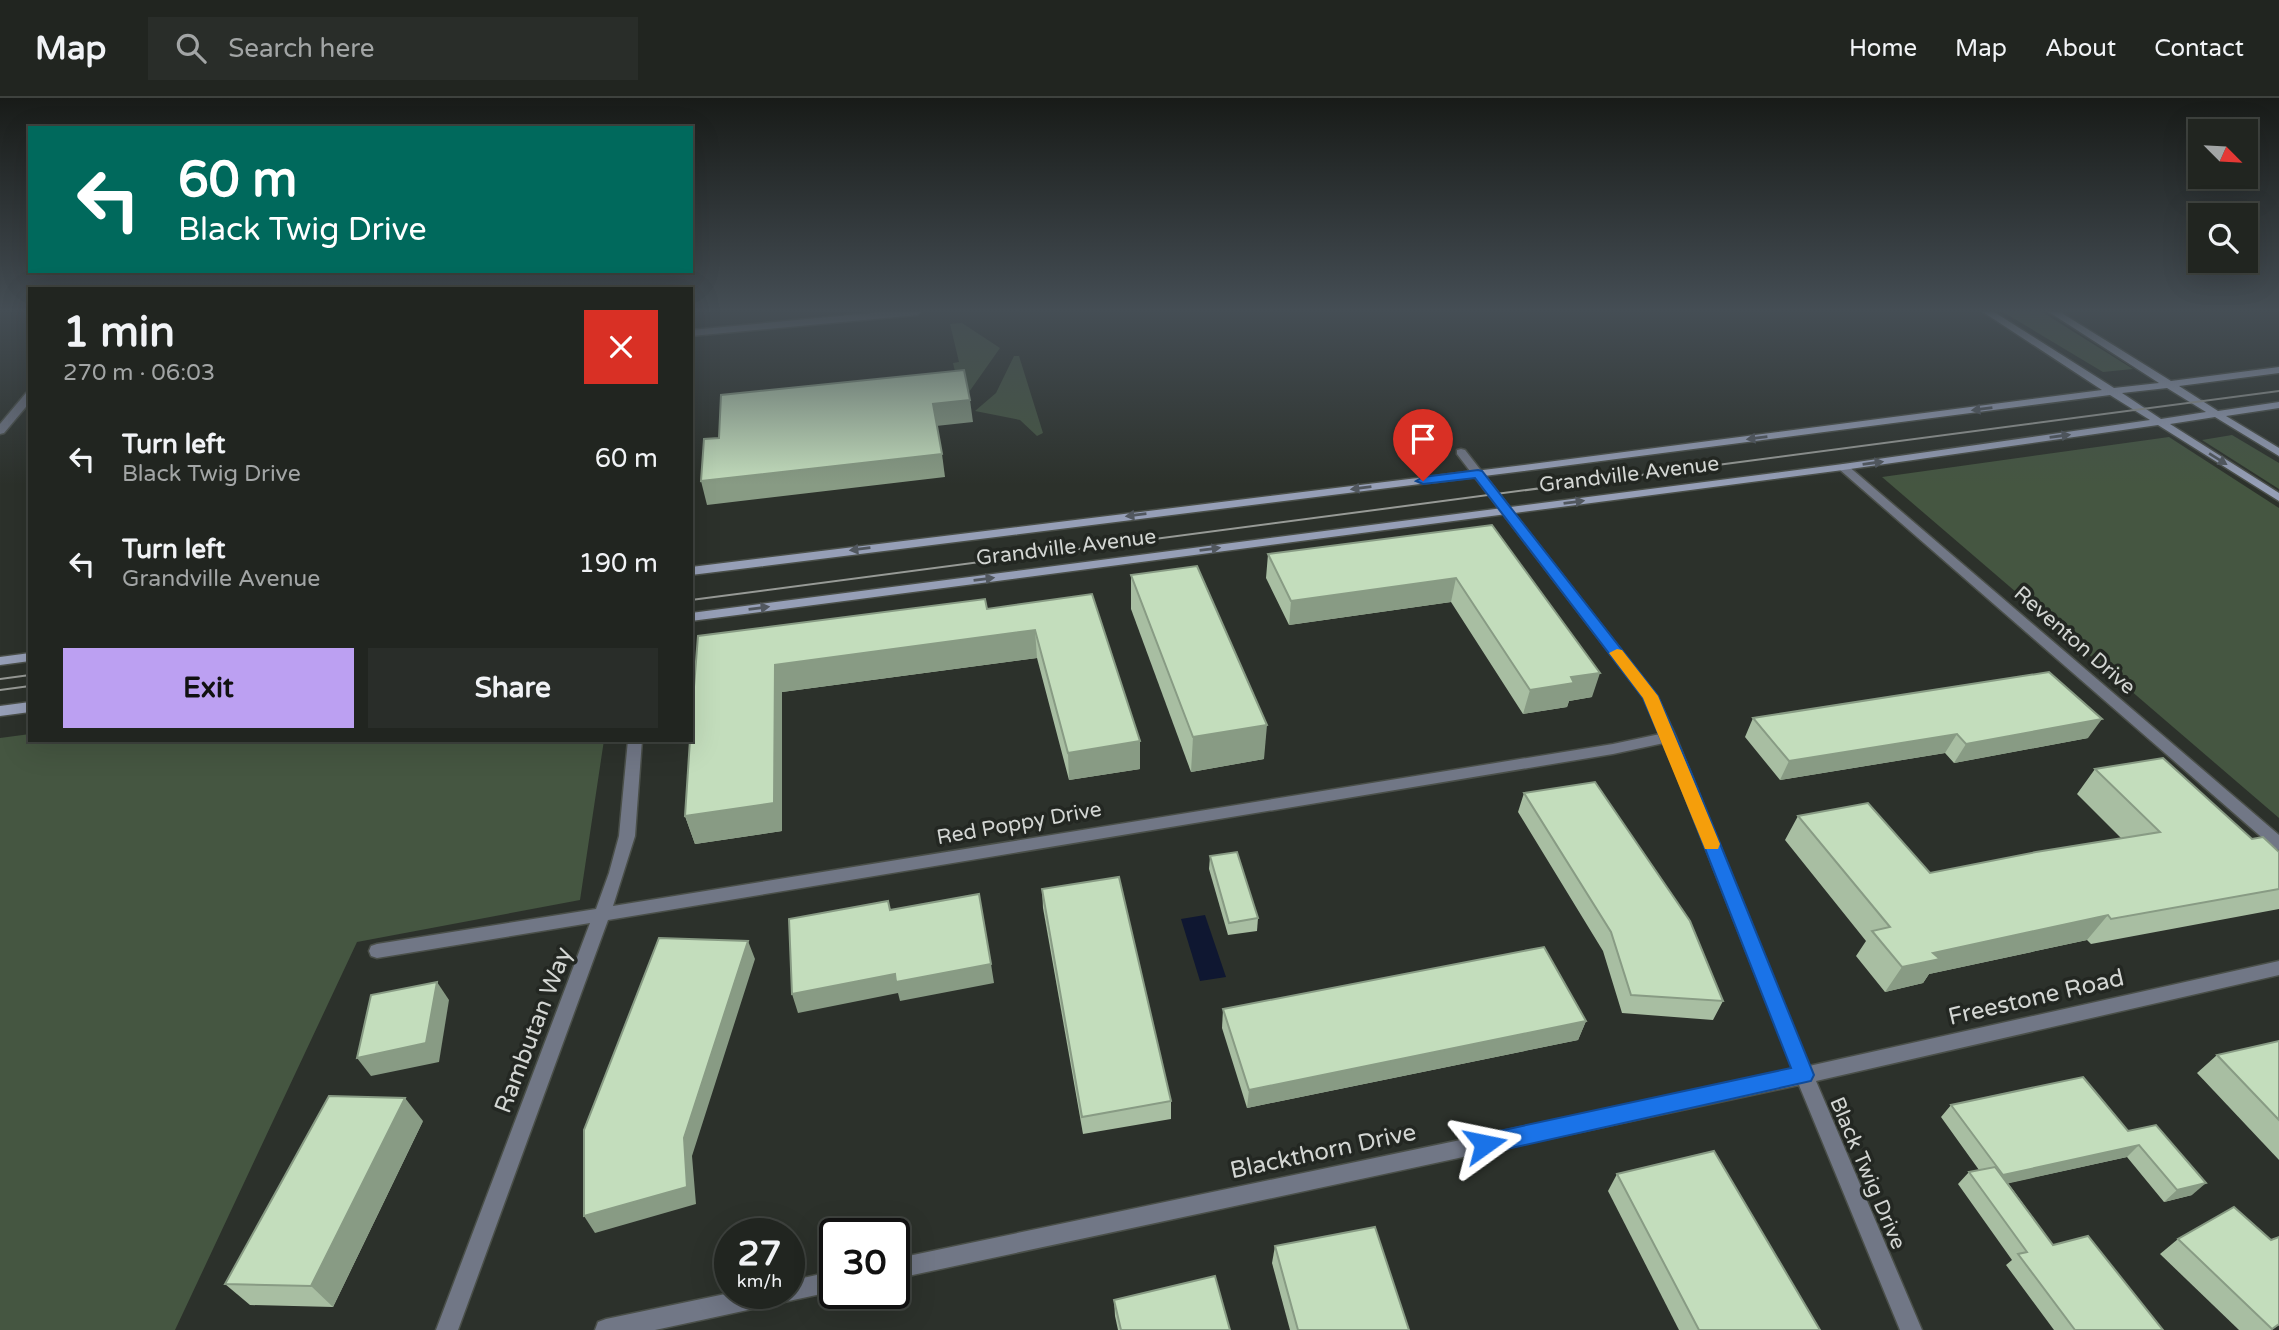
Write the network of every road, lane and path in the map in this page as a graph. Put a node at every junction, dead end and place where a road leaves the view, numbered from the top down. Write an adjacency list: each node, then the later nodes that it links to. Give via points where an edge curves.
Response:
1 (2076, 369): 5 (street)
2 (2147, 369): 4 (street)
3 (2279, 370): 4 (street, Grandville Avenue)
4 (2172, 385): 5 (street, Grandville Avenue); 8 (street)
5 (2113, 393): 9 (street); 14 (street, Grandville Avenue, one-way to 14)
6 (28, 397): 10 (street)
7 (2279, 405): 8 (street, Grandville Avenue)
8 (2217, 414): 9 (street, Grandville Avenue); 12 (street)
9 (2161, 422): 13 (street, Grandville Avenue, one-way to 9); 15 (street, one-way to 15)
10 (0, 430)
11 (1461, 452): 14 (street, Black Twig Drive)
12 (2279, 453)
13 (1843, 467): 16 (street, Grandville Avenue, one-way to 13); 25 (street, Reventon Drive)
14 (1478, 474): 16 (street, Black Twig Drive); 17 (street, Grandville Avenue, one-way to 17)
15 (2279, 498)
16 (1506, 511): 18 (street, Grandville Avenue, one-way to 16); 23 (street, Black Twig Drive, via 1650,696)
17 (693, 571)
18 (693, 617)
19 (28, 657): 20 (street)
20 (0, 661)
21 (28, 707): 22 (street)
22 (0, 711)
23 (1669, 737): 26 (street, Red Poppy Drive); 29 (street, Black Twig Drive)
24 (635, 742): 26 (street, Rambutan Way, via 627,836)
25 (2279, 844)
26 (602, 914): 27 (street, Red Poppy Drive); 32 (street, Rambutan Way)
27 (377, 951)
28 (2279, 968): 29 (street, Freestone Road)
29 (1804, 1075): 30 (street, Blackthorn Drive); 34 (street, Black Twig Drive)
30 (910, 1266)
31 (714, 1307): 33 (street)
32 (447, 1330)
33 (606, 1330)
34 (1911, 1330)

